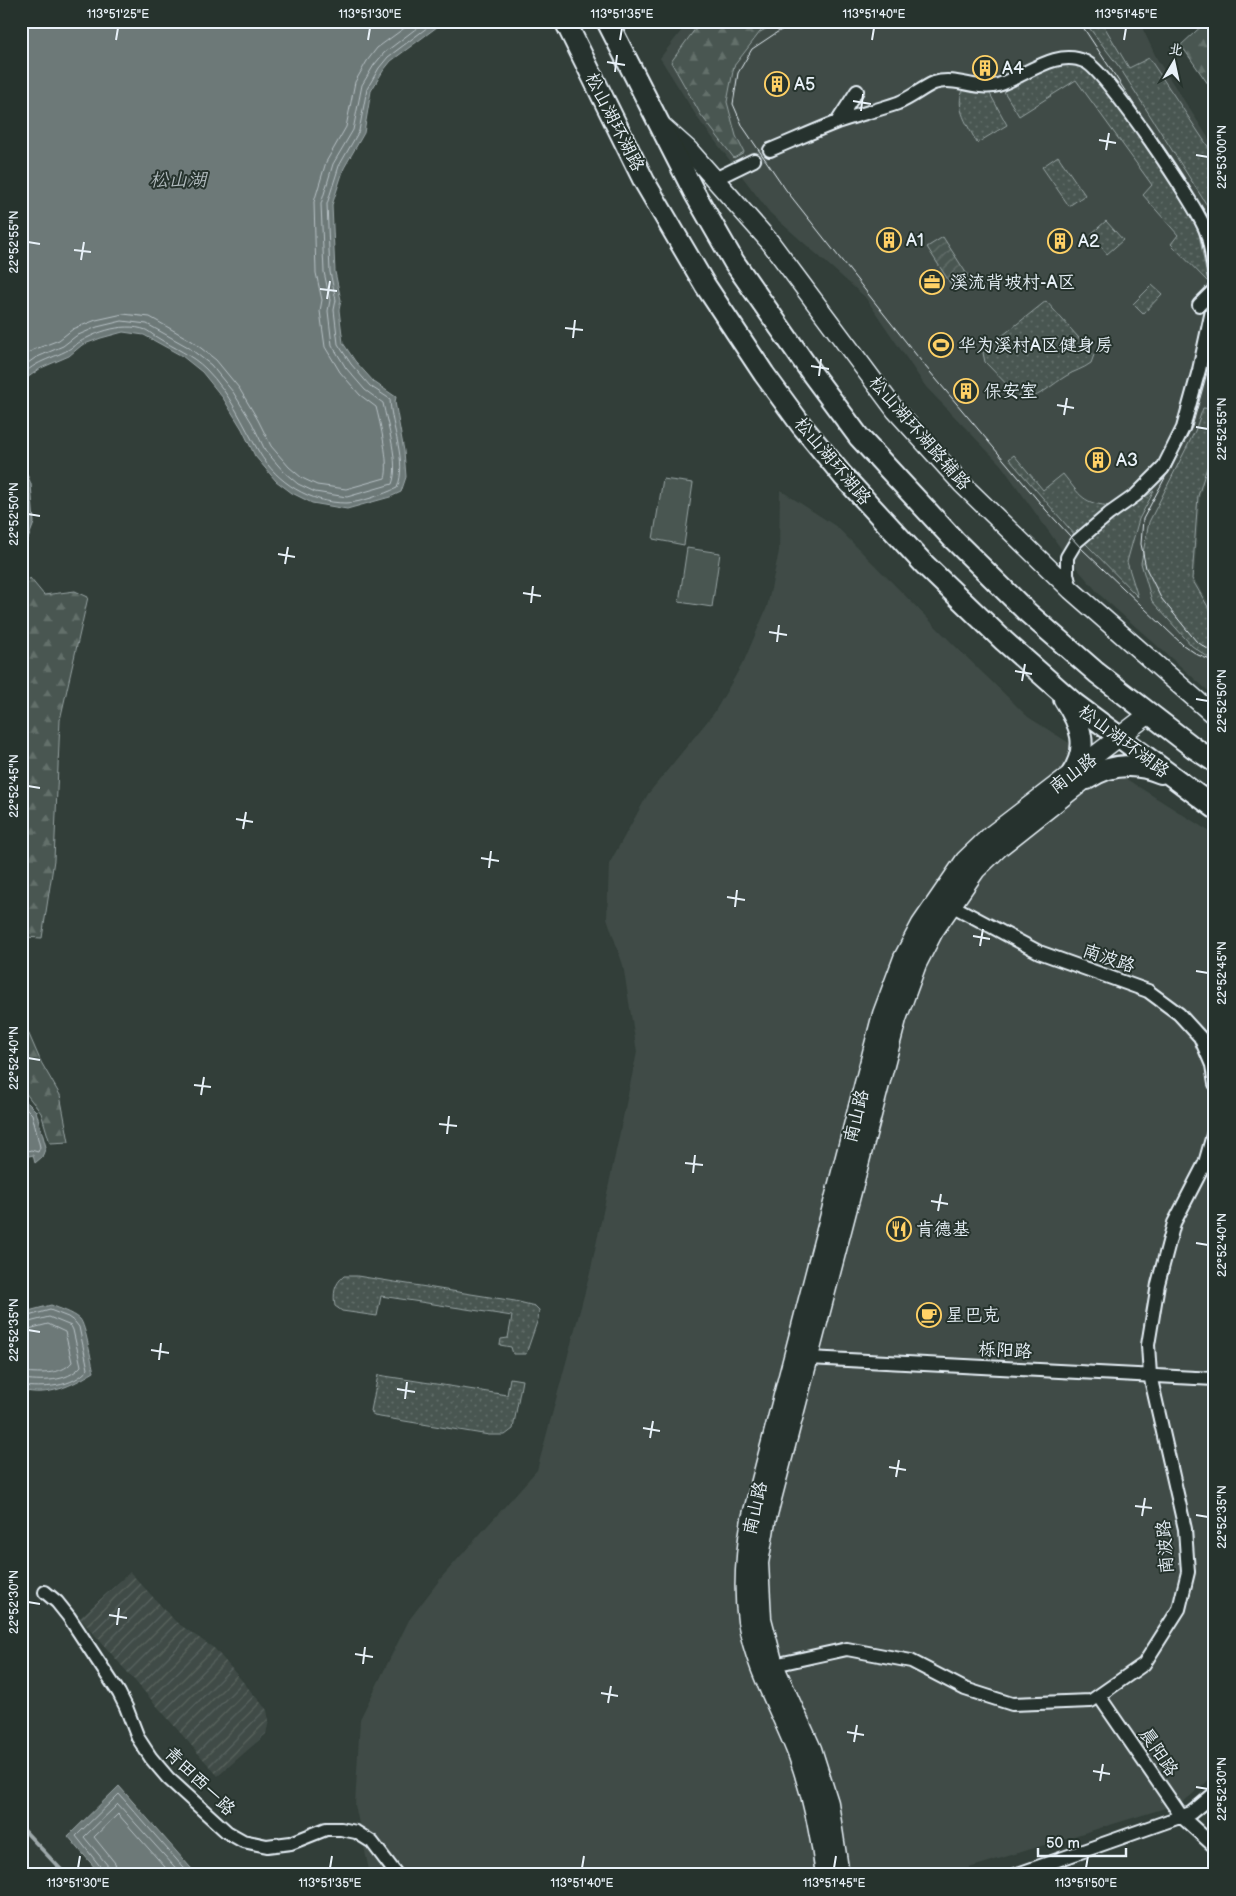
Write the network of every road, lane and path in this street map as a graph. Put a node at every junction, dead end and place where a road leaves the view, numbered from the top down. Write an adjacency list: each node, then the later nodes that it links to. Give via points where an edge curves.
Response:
1 (565, 21): 14 (main road, 松山湖环湖路, via 644,181 695,268 802,426 924,564)
2 (608, 24): 4 (main road, 松山湖环湖路)
3 (857, 91): 5 (street)
4 (657, 122): 8 (main road, 松山湖环湖路辅路); 15 (main road, 松山湖环湖路, via 734,262 859,437 954,540 1028,613)
5 (837, 122): 6 (street); 9 (street, via 900,102 934,83 950,80 996,86 1064,58 1086,62 1105,79 1194,209 1207,232)
6 (770, 150)
7 (754, 160): 8 (street)
8 (715, 179): 13 (main road, 松山湖环湖路辅路, via 788,264 896,411 996,518)
9 (1215, 275)
10 (1215, 289): 12 (street)
11 (1215, 297): 13 (street, via 1183,428 1163,468 1136,495 1076,542 1067,557)
12 (1199, 305)
13 (1071, 590): 16 (main road, 松山湖环湖路辅路)
14 (1056, 687): 17 (main road, 松山湖环湖路); 19 (main road, via 1071,710 1081,736)
15 (1149, 714): 17 (main road, 南山路); 18 (main road, 松山湖环湖路)
16 (1215, 716)
17 (1123, 741): 19 (main road, 南山路); 20 (main road, 松山湖环湖路)
18 (1215, 762)
19 (1079, 777): 20 (main road, via 1122,766 1157,771); 22 (main road, 南山路, via 976,870); 25 (main road, 南山路, via 990,836 965,860 921,924 904,958 882,1014)
20 (1171, 777): 21 (main road, 松山湖环湖路)
21 (1215, 808)
22 (951, 905): 23 (street, 南波路, via 1039,952 1148,991 1179,1014 1200,1037 1212,1064); 25 (main road, 南山路, via 917,964 897,1019)
23 (1215, 1084)
24 (1215, 1128): 26 (street, 南波路, via 1205,1163 1174,1223 1158,1284 1148,1344)
25 (801, 1356): 26 (street, 栎阳路); 29 (main road, 南山路, via 759,1562 762,1619); 35 (main road, 南山路, via 751,1518 744,1561 744,1588 747,1622 760,1670 797,1755 814,1806)
26 (1150, 1375): 27 (street, 栎阳路); 30 (street, 南波路, via 1185,1529 1188,1572 1179,1609 1144,1664)
27 (1215, 1379)
28 (45, 1592): 34 (street, 青田西一路, via 69,1617 119,1693 138,1738 151,1758 222,1828 244,1841 267,1846 291,1843 326,1829 356,1832 372,1842)
29 (774, 1665): 30 (street, 南波路, via 847,1649 912,1661 965,1689 1012,1704 1091,1701); 36 (main road, 南山路, via 812,1749 821,1777 834,1830)
30 (1099, 1696): 32 (street, 晨阳路)
31 (1215, 1793): 32 (street)
32 (1182, 1817): 33 (street, 晨阳路); 37 (street)
33 (1215, 1847)
34 (397, 1875)
35 (825, 1875)
36 (840, 1875)
37 (1015, 1875)

